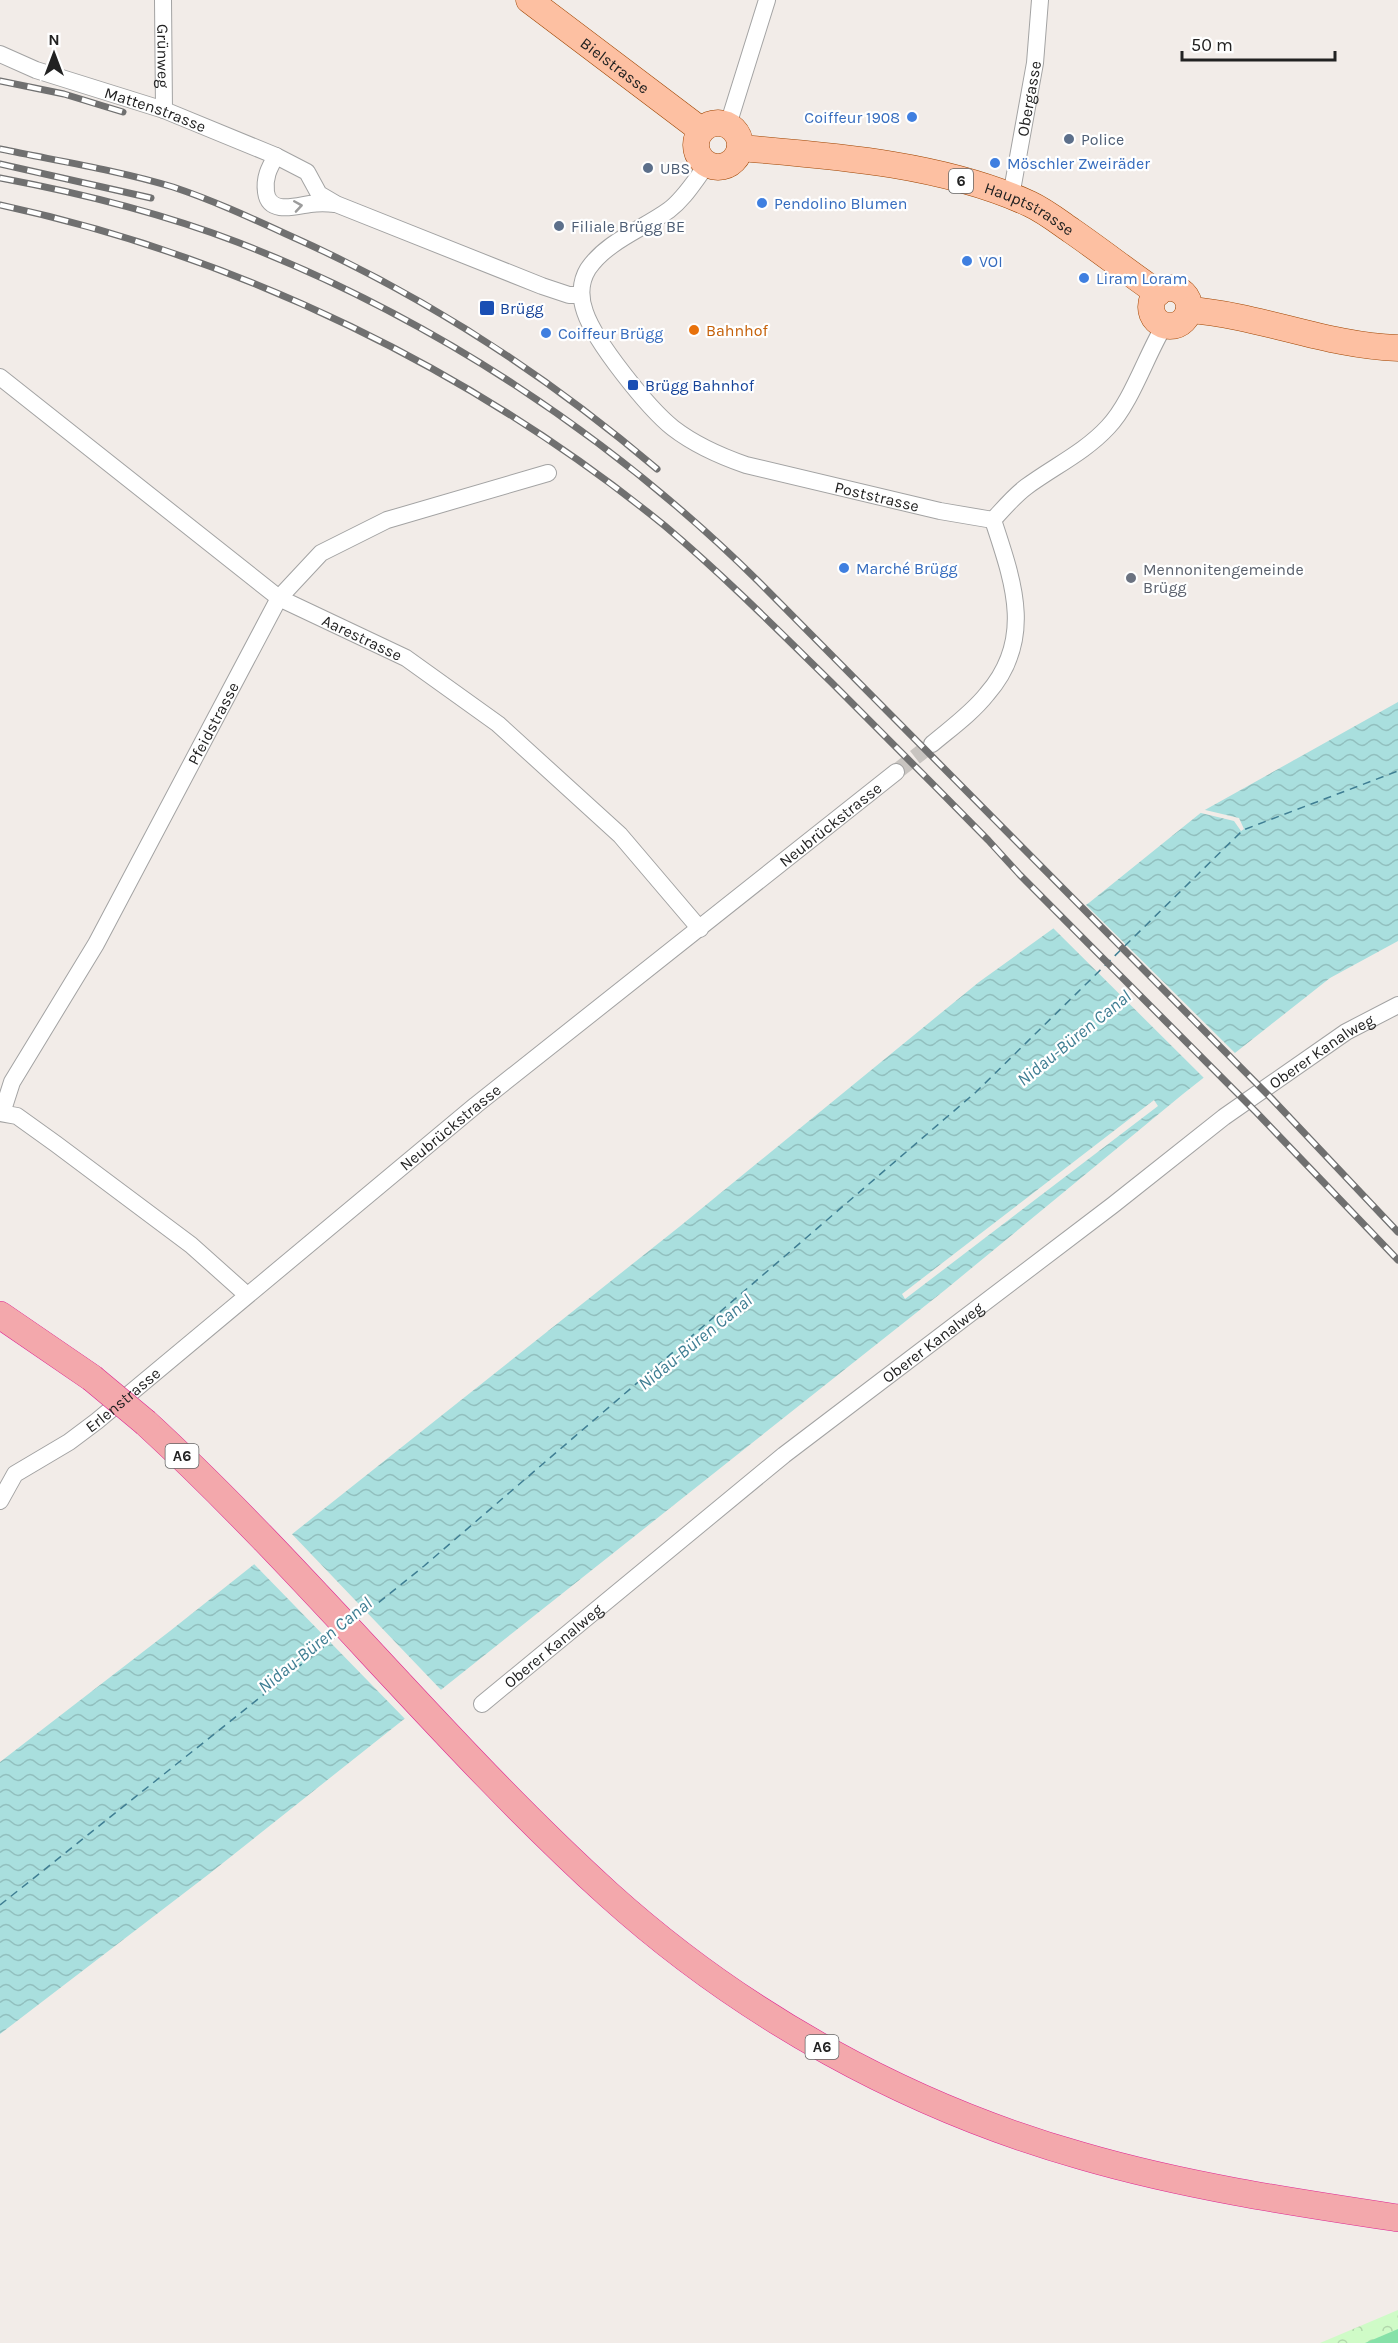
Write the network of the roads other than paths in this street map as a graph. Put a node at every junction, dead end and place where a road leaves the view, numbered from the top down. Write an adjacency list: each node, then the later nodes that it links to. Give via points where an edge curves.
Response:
1 (163, 0): 6 (street, Grünweg)
2 (529, 0): 8 (main road, Bielstrasse)
3 (767, 0): 7 (street)
4 (1040, 0): 12 (street, Obergasse, via 1035,63)
5 (0, 54): 6 (street, Mattenstrasse, via 36,70)
6 (164, 110): 10 (street, Mattenstrasse)
7 (728, 125): 8 (main road, via 711,123); 9 (main road, via 738,135)
8 (701, 130): 11 (main road, via 695,145 700,160)
9 (740, 148): 11 (main road, via 728,165); 12 (main road, Hauptstrasse / 6, via 899,167)
10 (276, 156): 13 (street, Mattenstrasse, via 307,172 319,194); 13 (street, Mattenstrasse, one-way to 13, via 266,185 266,197 274,205 282,208)
11 (707, 165): 15 (street, via 676,205 605,250 587,270)
12 (1011, 196): 14 (main road, Hauptstrasse / 6, via 1050,215)
13 (336, 204): 15 (street, Mattenstrasse, via 542,286)
14 (1158, 293): 16 (main road, Hauptstrasse, via 1168,289 1179,291 1187,298); 17 (main road, via 1152,301 1152,311)
15 (581, 295): 21 (street, Poststrasse, via 588,319 633,385 654,410 696,443 746,465)
16 (1189, 310): 17 (main road, via 1185,320); 18 (main road, via 1262,321 1349,344)
17 (1164, 326): 21 (street, via 1110,426 1024,488)
18 (1398, 348)
19 (0, 377): 22 (street, Aarestrasse)
20 (548, 473): 22 (street, Pfeidstrasse, via 387,520 321,553)
21 (993, 520): 23 (street, via 1016,601 1014,640 1005,666 988,694)
22 (279, 598): 25 (street, Aarestrasse, via 405,658 498,724 620,835); 27 (street, Pfeidstrasse, via 96,944 12,1082)
23 (933, 744)
24 (896, 772): 25 (street, Neubrückstrasse)
25 (700, 929): 28 (street, Neubrückstrasse, via 476,1105)
26 (1398, 1005): 32 (street, Oberer Kanalweg, via 1346,1032 1224,1117 784,1455)
27 (1, 1113): 28 (street, via 26,1122 148,1212)
28 (247, 1295): 30 (street, Erlenstrasse, via 97,1421 62,1446)
29 (0, 1315): 33 (highway, A6, bridge, via 92,1378 146,1423 216,1490 537,1828 658,1936 766,2014 876,2076 1021,2137 1081,2156 1207,2186)
30 (8, 1473): 31 (street, Erlenstrasse)
31 (0, 1501)
32 (482, 1704)
33 (1398, 2218)

